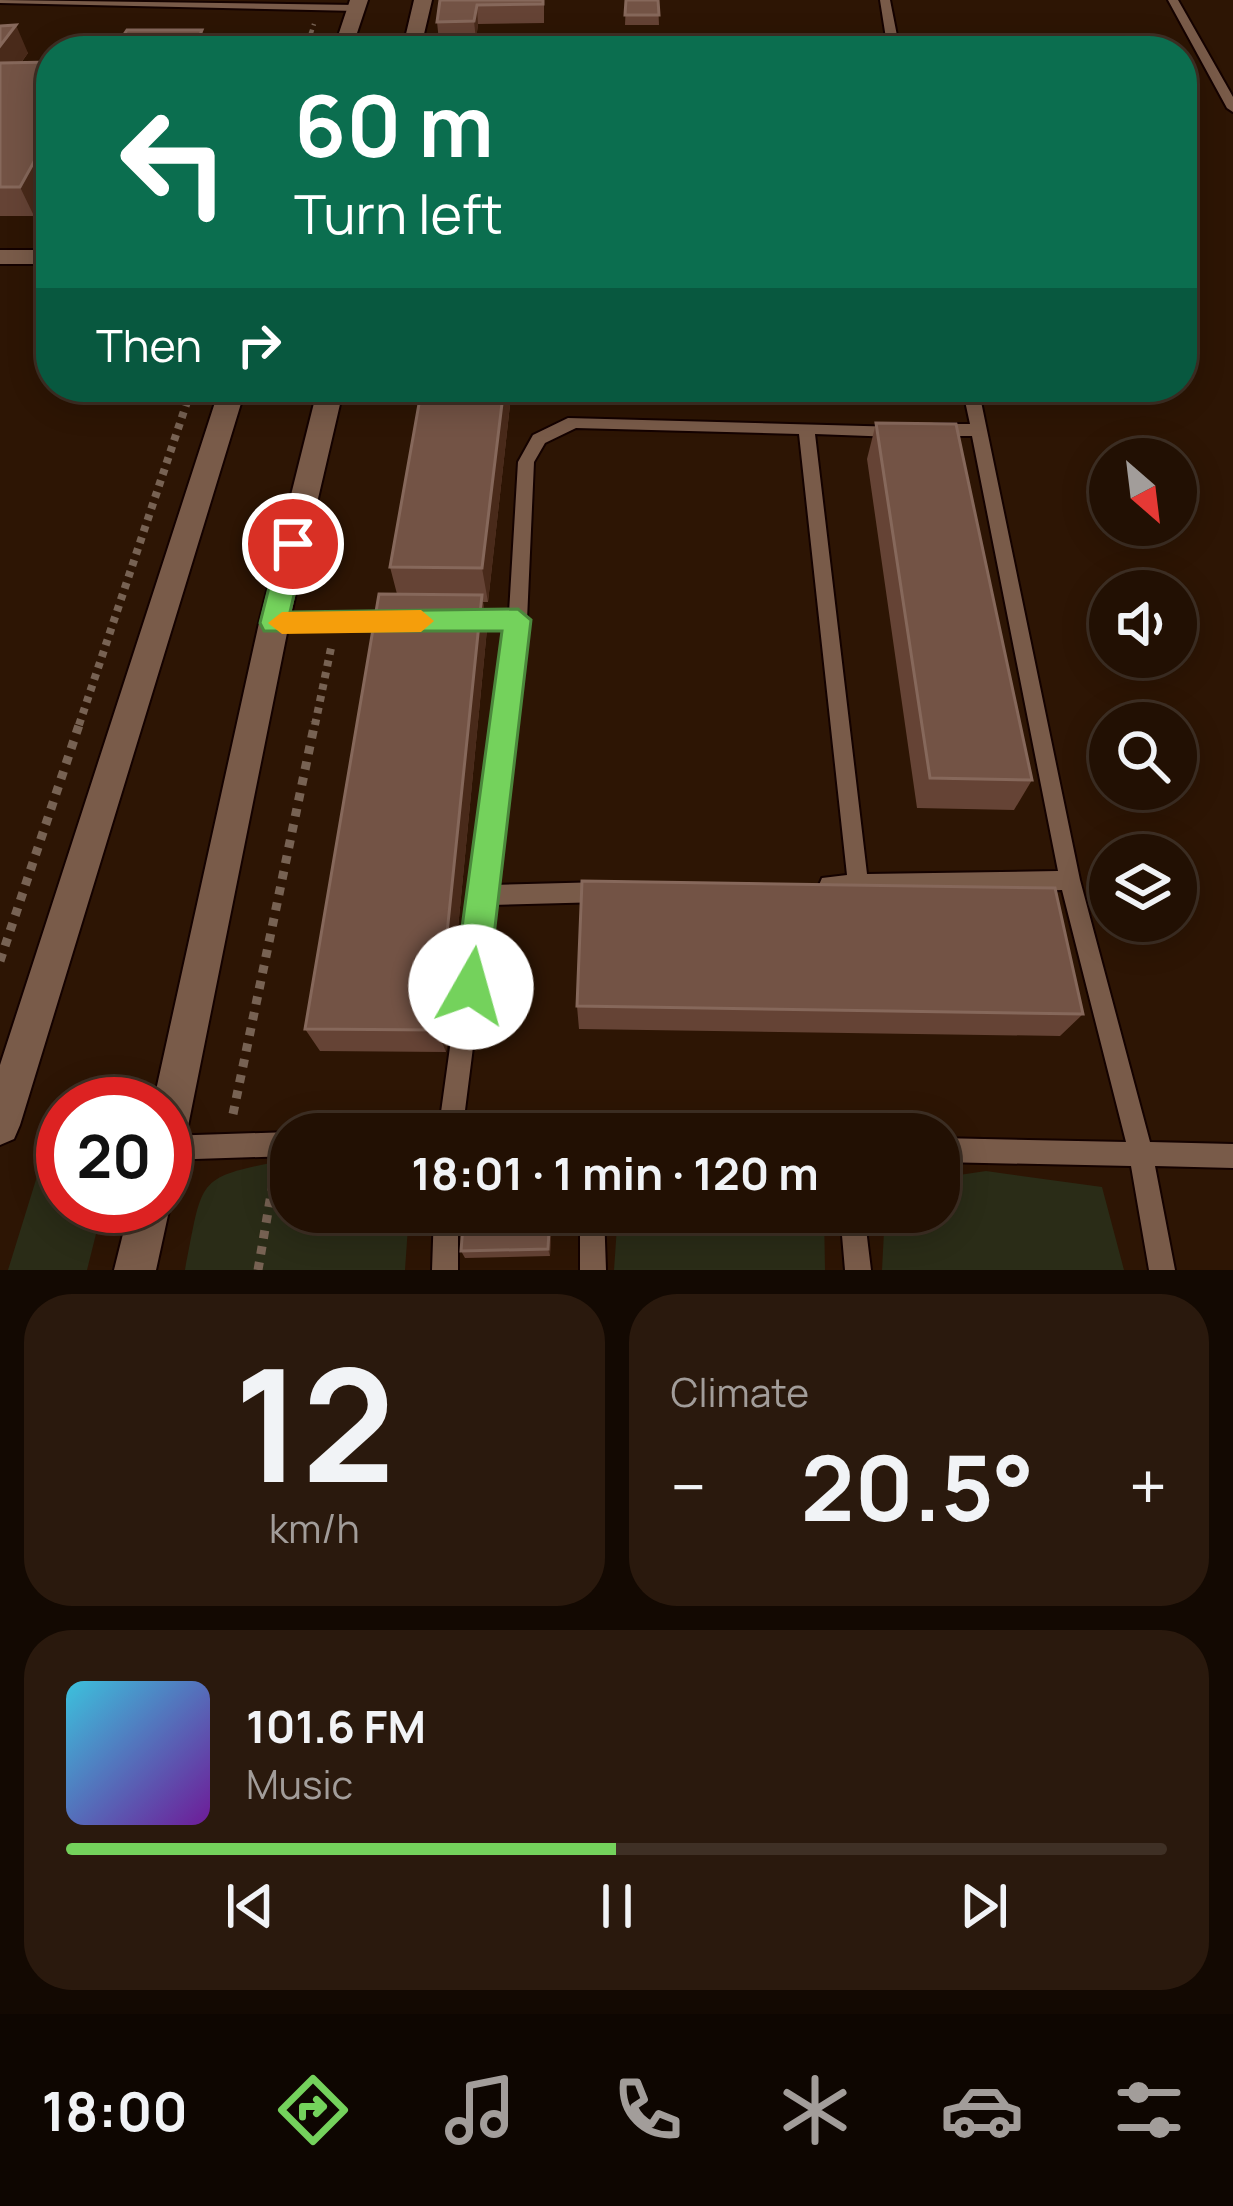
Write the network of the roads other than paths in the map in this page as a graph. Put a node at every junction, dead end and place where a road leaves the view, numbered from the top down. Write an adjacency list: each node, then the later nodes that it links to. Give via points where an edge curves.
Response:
1 (0, 0): 5 (lane)
2 (423, 0): 7 (street)
3 (885, 0): 8 (lane)
4 (1173, 0): 9 (lane)
5 (358, 4): 6 (street)
6 (347, 36)
7 (415, 36)
8 (892, 36)
9 (1193, 36)
10 (1197, 43): 11 (lane)
11 (1233, 108)
12 (0, 257): 13 (street)
13 (36, 257)
14 (228, 402): 30 (street)
15 (327, 402): 22 (street)
16 (973, 402): 17 (lane)
17 (979, 430): 18 (lane); 23 (lane)
18 (807, 431): 20 (lane, via 574,422 539,439 526,462); 24 (lane)
19 (449, 620): 20 (lane)
20 (518, 620): 27 (lane)
21 (427, 621): 22 (lane)
22 (274, 623): 28 (street)
23 (1070, 880): 24 (lane); 34 (lane)
24 (859, 884): 25 (lane)
25 (812, 886)
26 (623, 891): 27 (lane)
27 (482, 895): 29 (lane)
28 (179, 1077)
29 (452, 1113)
30 (0, 1125)
31 (270, 1137): 32 (lane)
32 (192, 1142)
33 (960, 1150): 34 (lane)
34 (1141, 1154): 35 (lane); 44 (lane)
35 (1233, 1156)
36 (144, 1233): 40 (street)
37 (446, 1233): 41 (lane)
38 (592, 1233): 42 (lane)
39 (854, 1233): 43 (lane)
40 (135, 1270)
41 (445, 1270)
42 (593, 1270)
43 (858, 1270)
44 (1162, 1270)

